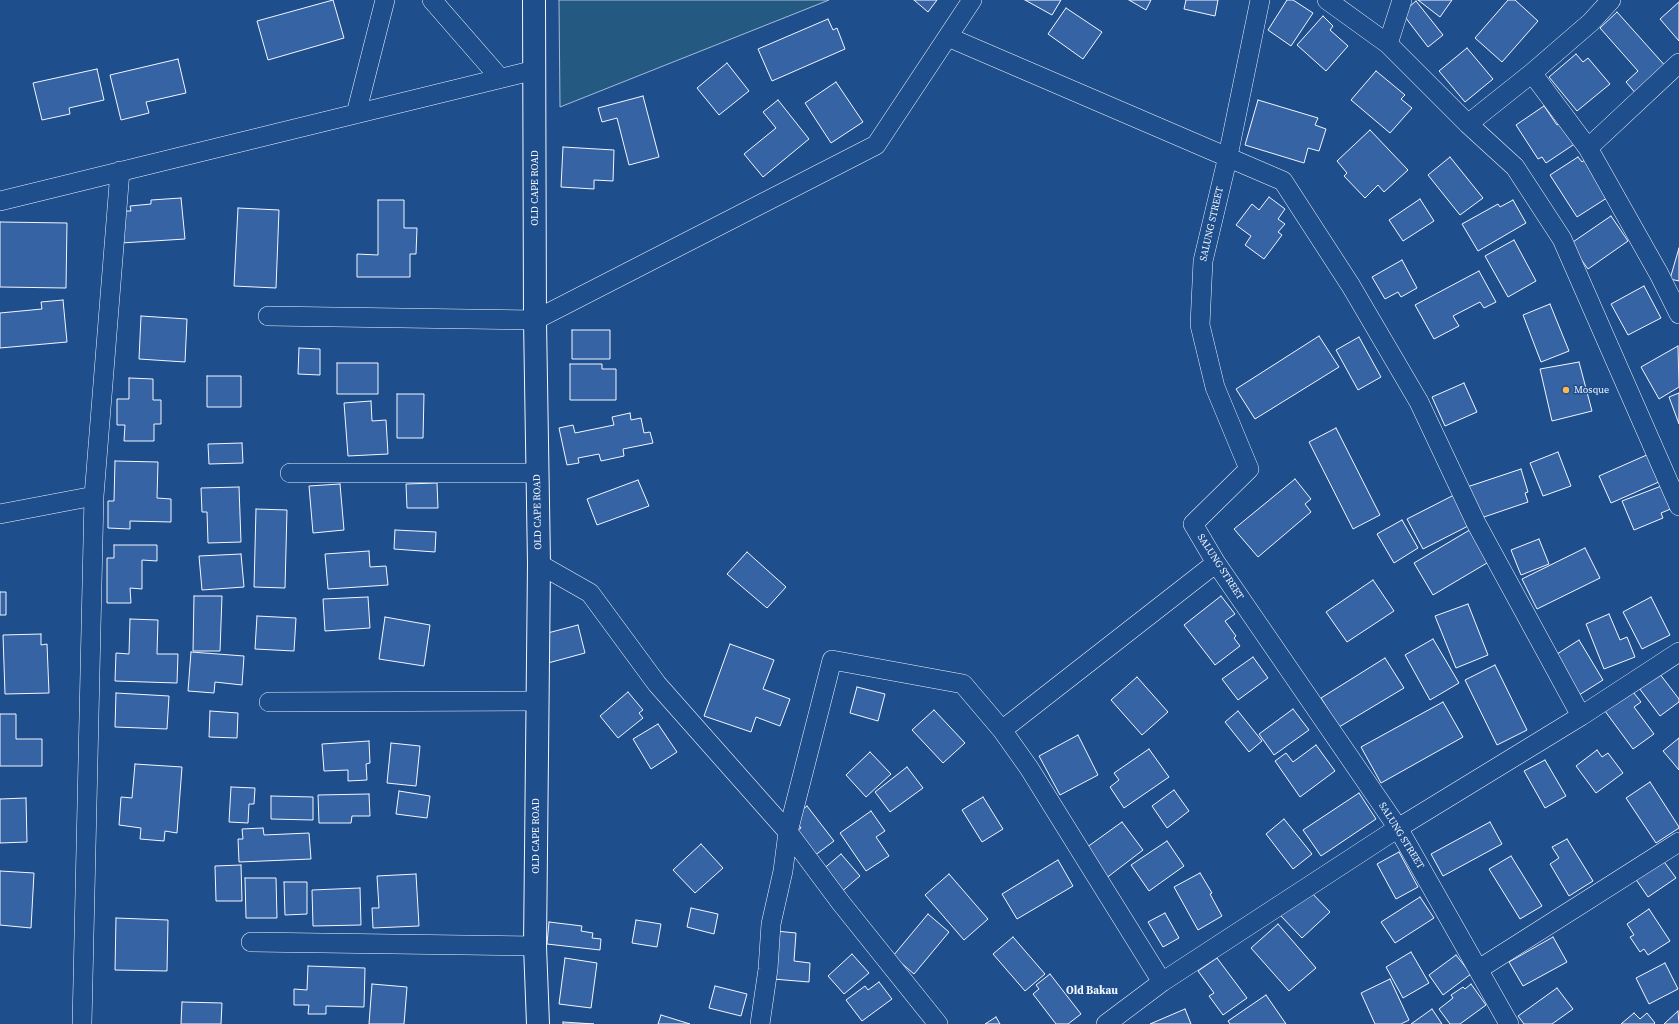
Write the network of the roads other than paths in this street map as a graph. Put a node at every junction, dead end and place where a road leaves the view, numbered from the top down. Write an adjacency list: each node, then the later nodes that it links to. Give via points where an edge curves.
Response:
1 (385, 0): 15 (street)
2 (432, 0): 14 (street)
3 (534, 0): 12 (street, OLD CAPE ROAD)
4 (972, 0): 9 (street)
5 (1260, 0): 18 (street, SALUNG STREET)
6 (1327, 0): 10 (street)
7 (1402, 0): 10 (street)
8 (1611, 0): 13 (street, via 1591,22)
9 (948, 37): 18 (street); 23 (street, via 876,145)
10 (1388, 44): 16 (street)
11 (1679, 63): 17 (street)
12 (535, 70): 14 (street); 23 (street, OLD CAPE ROAD)
13 (1532, 73): 16 (street); 17 (street)
14 (500, 78): 15 (street)
15 (356, 114): 19 (street)
16 (1468, 124): 27 (street, via 1515,166 1562,239)
17 (1588, 148): 21 (street)
18 (1228, 156): 29 (street, SALUNG STREET, via 1203,261 1200,325 1215,387 1249,469 1193,524); 34 (street, via 1283,181 1351,286 1419,402 1476,523)
19 (120, 171): 20 (street); 26 (street)
20 (0, 201)
21 (1679, 314)
22 (268, 316): 23 (street)
23 (535, 320): 25 (street, OLD CAPE ROAD)
24 (290, 472): 25 (street)
25 (537, 473): 30 (street, OLD CAPE ROAD)
26 (94, 496): 28 (street); 43 (street)
27 (1679, 506)
28 (0, 514)
29 (1216, 563): 35 (street); 36 (street, SALUNG STREET)
30 (539, 564): 32 (street, OLD CAPE ROAD); 37 (street, via 590,593 658,684)
31 (1679, 652): 34 (street)
32 (537, 701): 33 (street); 40 (street, OLD CAPE ROAD)
33 (269, 702)
34 (1581, 716): 36 (street)
35 (1002, 730): 37 (street, via 962,684 832,660); 42 (street, via 1033,775)
36 (1398, 828): 41 (street, SALUNG STREET); 42 (street)
37 (788, 832): 45 (street, via 783,871 771,924); 46 (street)
38 (1679, 842): 41 (street)
39 (251, 942): 40 (street)
40 (535, 946): 44 (street, OLD CAPE ROAD)
41 (1479, 968): 48 (street, SALUNG STREET)
42 (1162, 982): 47 (street)
43 (82, 1024)
44 (538, 1024)
45 (760, 1024)
46 (938, 1024)
47 (1106, 1024)
48 (1509, 1024)

